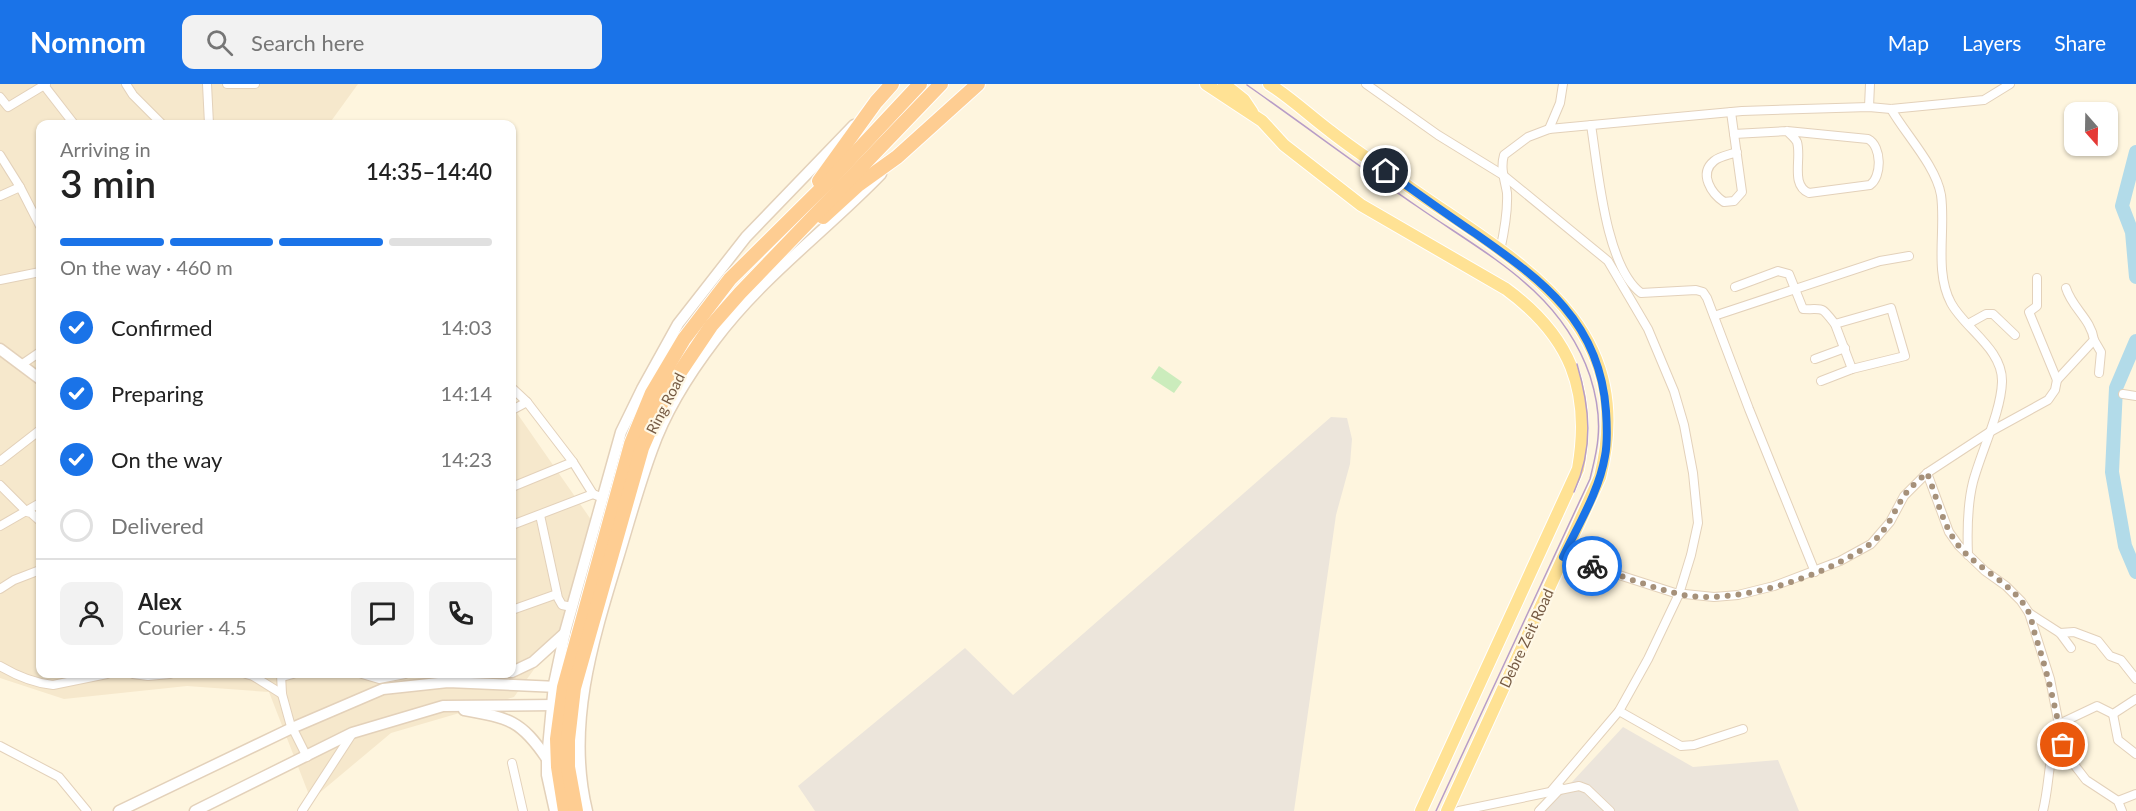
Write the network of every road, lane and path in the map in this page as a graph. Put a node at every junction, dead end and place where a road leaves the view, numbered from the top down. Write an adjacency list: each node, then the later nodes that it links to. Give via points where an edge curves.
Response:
1 (44, 84): 20 (street); 24 (street)
2 (126, 84): 25 (street)
3 (207, 84): 26 (street)
4 (226, 84): 5 (street)
5 (255, 84)
6 (892, 84): 18 (highway)
7 (920, 84): 38 (highway, Ring Road)
8 (940, 84): 43 (highway, Ring Road)
9 (978, 84): 33 (highway)
10 (1206, 84): 23 (main road)
11 (1224, 84): 23 (main road, via 1244,100)
12 (1269, 84): 40 (main road, Debre Zeit Road, via 1330,132)
13 (1366, 84): 34 (street, via 1438,135)
14 (1563, 84): 28 (street)
15 (1870, 84): 19 (street)
16 (2010, 84): 21 (street, via 1984,99)
17 (0, 97): 20 (street)
18 (876, 102): 38 (highway); 77 (street, via 746,237 678,324 621,432)
19 (1869, 107): 21 (street); 22 (street)
20 (4, 109)
21 (1891, 109): 52 (street, via 1926,159 1939,186 1945,287 1952,305)
22 (1731, 112): 27 (street); 30 (street)
23 (1254, 115): 138 (main road, Debre Zeit Road, via 1284,145 1360,205 1506,289 1532,309 1556,336 1569,359 1579,392 1584,422 1578,469)
24 (71, 120)
25 (158, 120)
26 (209, 120)
27 (1591, 125): 28 (street); 39 (street)
28 (1549, 129): 34 (street, via 1506,152)
29 (1787, 131): 29 (street, via 1868,139 1876,147 1876,181 1870,185 1804,191 1799,183 1796,142); 30 (street)
30 (1734, 134): 31 (street)
31 (1737, 152): 31 (street, via 1742,192 1734,201 1724,202 1709,187 1708,169 1712,162)
32 (0, 155): 35 (street)
33 (897, 157): 43 (highway, via 858,185); 137 (street, via 740,309 705,353 669,412 633,508 582,695 579,758)
34 (1503, 174): 40 (street, via 1507,193); 42 (street)
35 (20, 187): 36 (street); 37 (street)
36 (0, 196)
37 (36, 218)
38 (787, 223): 109 (highway, Ring Road, via 714,298 652,393 631,444)
39 (1613, 248): 42 (street); 50 (street, via 1633,287 1641,293 1703,292)
40 (1500, 251): 85 (main road, Debre Zeit Road, via 1565,306 1600,366 1605,390 1605,456 1595,490)
41 (1909, 256): 49 (street, via 1880,261)
42 (1608, 261): 90 (street, via 1648,329 1684,425 1698,523)
43 (768, 263): 109 (highway, Ring Road, via 711,326 658,410)
44 (36, 273): 46 (street)
45 (2037, 278): 63 (street, via 2037,306 2030,315)
46 (0, 280)
47 (1735, 287): 49 (street, via 1778,272 1788,274)
48 (2066, 288): 54 (street, via 2092,328)
49 (1795, 289): 50 (street); 51 (street, via 1803,309 1821,308)
50 (1714, 316): 87 (street)
51 (1835, 324): 55 (street); 60 (street, via 1892,309 1905,356)
52 (1968, 324): 53 (street, via 1993,314); 71 (street, via 1989,349 2002,376)
53 (2015, 335)
54 (2094, 340): 61 (street, via 2101,352); 63 (street)
55 (1845, 348): 58 (street); 60 (street)
56 (0, 349): 59 (street)
57 (36, 355): 59 (street)
58 (1815, 359)
59 (21, 365): 62 (street)
60 (1852, 369): 64 (street)
61 (2099, 373)
62 (36, 376)
63 (2057, 380): 71 (street, via 2048,400)
64 (1821, 381)
65 (516, 392): 68 (street)
66 (2123, 394): 67 (street)
67 (2136, 396)
68 (527, 402): 69 (street); 73 (street)
69 (516, 408)
70 (36, 433): 72 (street)
71 (1988, 433): 74 (street); 84 (street, via 1972,484)
72 (0, 461)
73 (573, 462): 76 (street); 77 (street)
74 (1927, 473): 84 (street, via 1949,531); 87 (street, via 1904,496 1890,522 1871,544)
75 (0, 485): 79 (street)
76 (516, 485)
77 (598, 496): 80 (street); 91 (street)
78 (36, 506): 79 (street)
79 (27, 512): 81 (street); 83 (street)
80 (540, 515): 82 (street); 89 (street)
81 (36, 516)
82 (516, 524)
83 (0, 526)
84 (1968, 555): 93 (street, via 2006,586)
85 (1563, 557): 90 (street); 139 (main road, Debre Zeit Road)
86 (36, 572): 88 (street)
87 (1815, 572): 90 (street, via 1738,595)
88 (0, 589)
89 (557, 594): 91 (street, via 562,604); 92 (street)
90 (1679, 594): 114 (street)
91 (572, 607): 94 (street)
92 (516, 609)
93 (2029, 613): 95 (street); 116 (street, via 2050,679)
94 (565, 632): 98 (street, via 533,662); 109 (street)
95 (2060, 633): 96 (street); 106 (street, via 2074,632 2098,641)
96 (2071, 648)
97 (0, 666): 99 (street, via 31,682 53,685)
98 (516, 670)
99 (73, 678)
100 (256, 678): 110 (street)
101 (282, 678): 110 (street)
102 (370, 678): 108 (street)
103 (395, 678): 108 (street)
104 (446, 678): 107 (street); 108 (street)
105 (496, 678): 107 (street)
106 (2136, 679)
107 (483, 683): 109 (street)
108 (381, 684): 117 (street)
109 (563, 687): 113 (highway, Ring Road); 113 (street)
110 (282, 694): 117 (street)
111 (2136, 699): 115 (street)
112 (443, 706): 113 (street); 119 (street); 123 (street, via 506,718 523,728)
113 (562, 706): 123 (street); 135 (highway, Ring Road, via 557,739); 136 (highway, Ring Road)
114 (1619, 711): 118 (street, via 1681,746 1694,746); 126 (street)
115 (2113, 714): 116 (street, via 2097,706); 121 (street, via 2118,740)
116 (2059, 725): 128 (street, via 2069,758 2080,775); 143 (street, via 2049,758)
117 (292, 728): 122 (street); 131 (street)
118 (1743, 729)
119 (352, 733): 122 (street); 129 (street)
120 (0, 746): 130 (street, via 59,777)
121 (2136, 754)
122 (307, 757): 132 (street)
123 (547, 759): 134 (street)
124 (512, 763): 133 (street)
125 (1562, 788): 126 (street); 141 (street); 142 (street, via 1587,789)
126 (1552, 790): 140 (street)
127 (2136, 794): 128 (street)
128 (2118, 801): 144 (street)
129 (305, 809)
130 (87, 811)
131 (119, 811)
132 (195, 811)
133 (523, 811)
134 (555, 811)
135 (565, 811)
136 (576, 811)
137 (587, 811)
138 (1421, 811)
139 (1447, 811)
140 (1459, 811)
141 (1539, 811)
142 (1610, 811)
143 (2043, 811)
144 (2122, 811)

